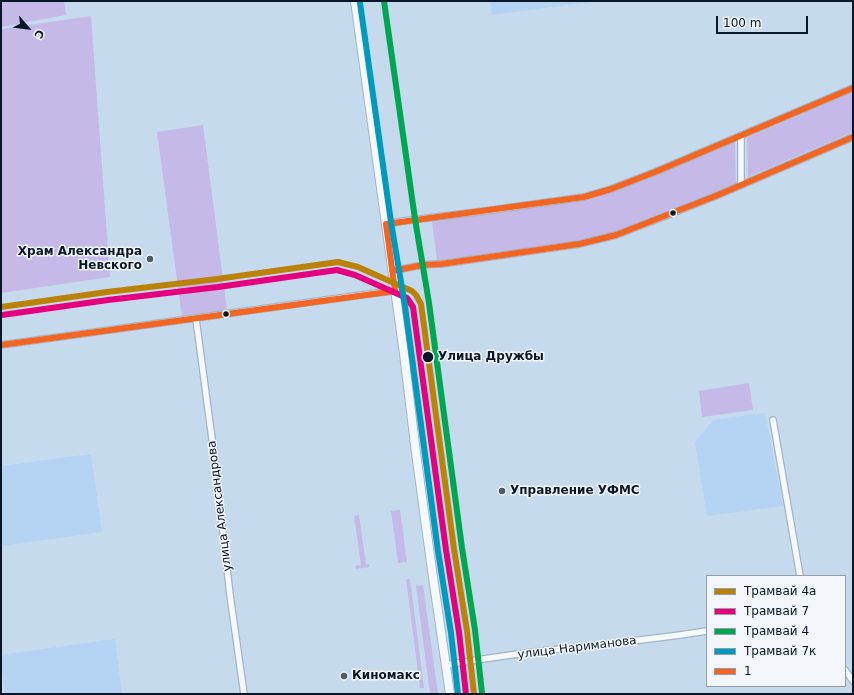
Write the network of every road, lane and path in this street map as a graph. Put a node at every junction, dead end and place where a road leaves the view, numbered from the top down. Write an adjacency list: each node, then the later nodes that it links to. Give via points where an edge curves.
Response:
1 (355, 1): 6 (main road)
2 (853, 88): 3 (street)
3 (741, 135): 5 (street); 6 (street, via 655,172 584,197)
4 (853, 137): 5 (street)
5 (741, 185): 7 (street, via 616,235 579,244)
6 (386, 224): 7 (main road)
7 (392, 271): 8 (main road)
8 (395, 291): 9 (street); 14 (main road)
9 (196, 319): 10 (street); 17 (street, улица Александрова)
10 (1, 345)
11 (773, 420): 12 (street)
12 (800, 575)
13 (706, 631): 14 (street, улица Нариманова)
14 (446, 665): 18 (main road)
15 (846, 671): 16 (street)
16 (853, 681)
17 (244, 694)
18 (450, 694)

